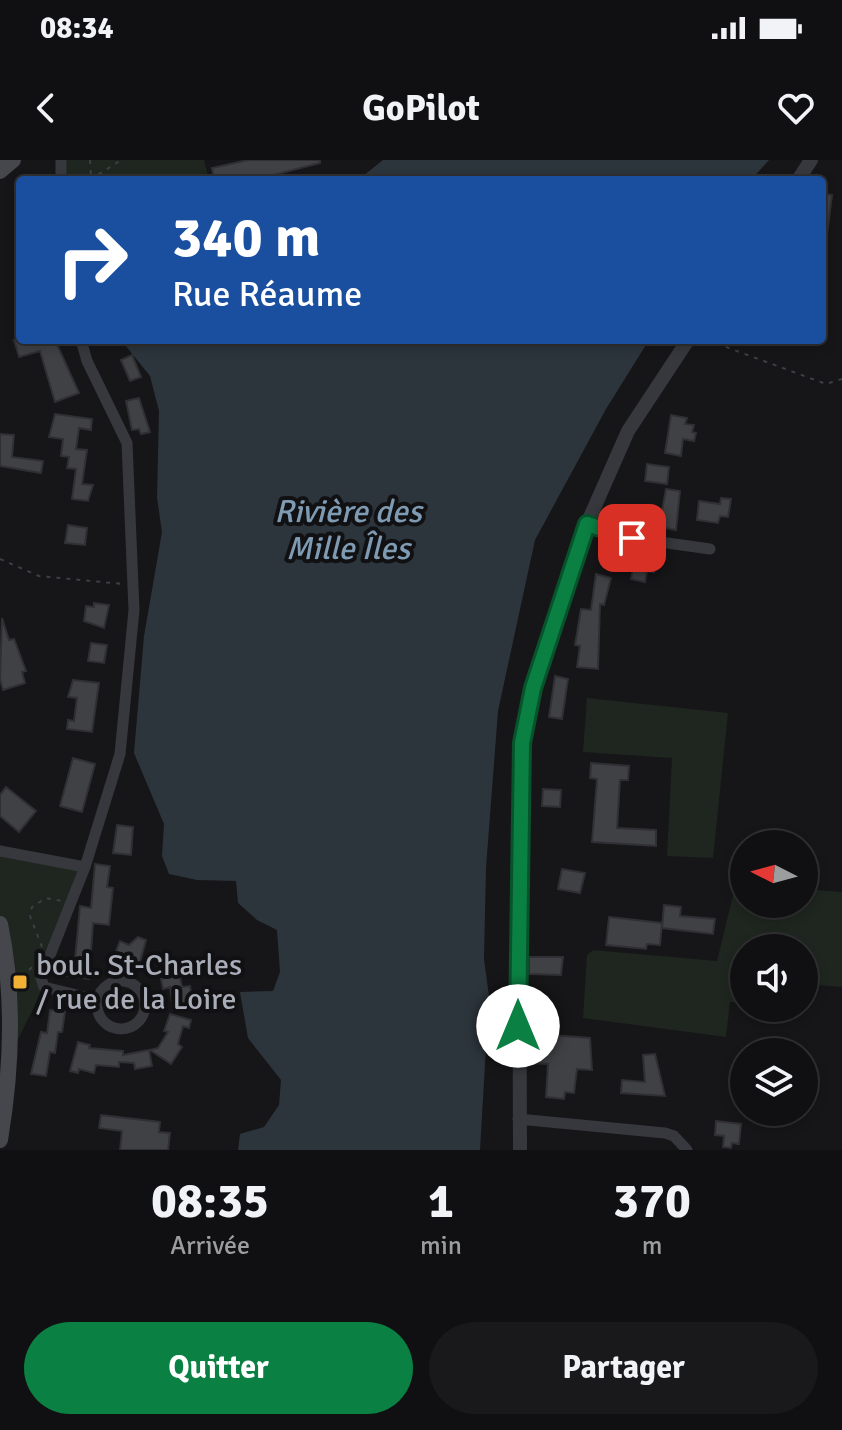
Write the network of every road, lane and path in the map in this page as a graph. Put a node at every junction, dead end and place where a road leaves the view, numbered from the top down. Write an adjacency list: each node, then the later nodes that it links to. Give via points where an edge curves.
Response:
1 (13, 160): 3 (main road)
2 (121, 160): 4 (path)
3 (0, 171)
4 (96, 176)
5 (82, 344): 12 (street, via 127,443)
6 (685, 344): 9 (street, via 628,431)
7 (718, 344): 8 (path, via 826,384)
8 (842, 379)
9 (587, 524): 10 (street, via 632,538); 22 (street, via 533,688 522,743)
10 (710, 549)
11 (0, 559): 12 (path, via 39,576)
12 (134, 585): 14 (street, via 120,754)
13 (0, 851): 14 (street)
14 (85, 867): 15 (street)
15 (70, 904): 17 (path, via 46,898 34,903 30,916); 21 (street, via 41,978 44,987)
16 (0, 924): 18 (main road)
17 (42, 947)
18 (3, 955): 20 (main road)
19 (38, 961): 20 (path)
20 (9, 993): 23 (main road, via 11,1068)
21 (98, 1000): 21 (street, via 100,1016 120,1029 136,1024 144,1010 139,988 126,981 111,983)
22 (518, 1119): 24 (street); 25 (street, via 665,1133)
23 (0, 1140)
24 (520, 1150)
25 (687, 1150)

